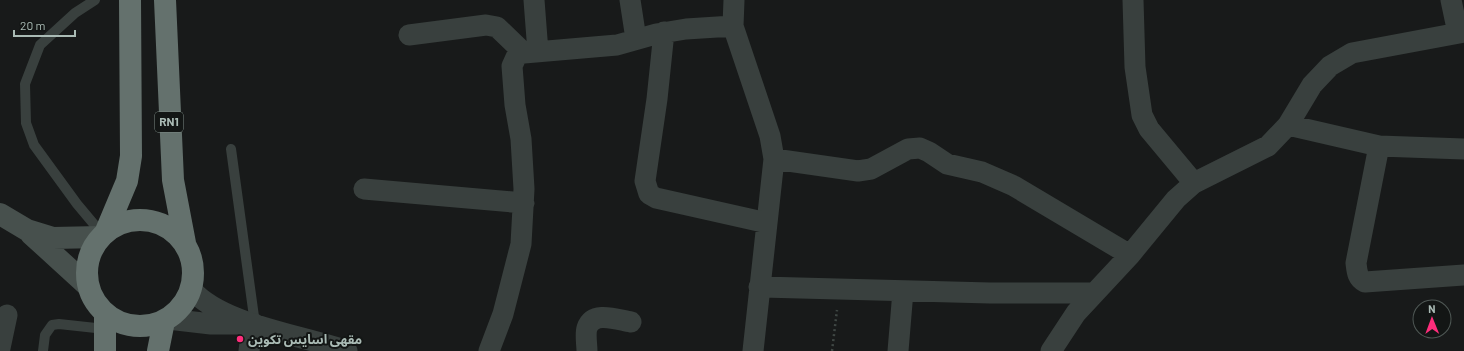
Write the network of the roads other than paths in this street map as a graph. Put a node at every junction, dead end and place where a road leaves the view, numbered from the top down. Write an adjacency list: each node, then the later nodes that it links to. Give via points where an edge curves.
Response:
1 (95, 0): 26 (lane, via 75,13 40,45 25,84 26,123 34,145 77,204)
2 (130, 0): 26 (highway, RN1, via 131,156 127,181)
3 (165, 0): 27 (highway, RN1, via 173,180)
4 (534, 0): 14 (street)
5 (630, 0): 13 (street)
6 (734, 0): 9 (street)
7 (1134, 0): 20 (street, via 1135,67 1142,115 1149,129)
8 (1450, 0): 11 (street)
9 (733, 26): 10 (street); 19 (street, via 770,136)
10 (664, 32): 13 (street); 24 (street, via 645,181 649,194 656,198)
11 (1461, 33): 15 (street, via 1352,53 1330,66 1312,85)
12 (409, 34): 14 (street, via 497,26)
13 (636, 39): 14 (street, via 617,45)
14 (531, 52): 22 (street, via 516,56 512,66 521,139)
15 (1288, 125): 16 (street); 20 (street, via 1268,146)
16 (1379, 146): 18 (street); 29 (street, via 1356,263 1361,280 1365,282)
17 (231, 149): 39 (lane)
18 (1464, 149)
19 (774, 159): 24 (street); 28 (street, via 858,171 871,168 908,149 920,148 947,164 982,172 1014,186)
20 (1194, 183): 28 (street, via 1163,213)
21 (364, 189): 22 (street)
22 (524, 203): 46 (street, via 521,244 503,314)
23 (0, 214): 25 (street)
24 (767, 223): 31 (street)
25 (28, 230): 26 (street, via 53,238); 30 (street)
26 (103, 234): 27 (highway, RN1, via 122,223 139,219 172,230); 30 (highway, RN1, via 88,260)
27 (185, 243): 32 (highway, RN1, via 194,268)
28 (1130, 255): 34 (street)
29 (1464, 275)
30 (88, 286): 37 (highway, RN1)
31 (759, 287): 33 (street); 48 (street)
32 (191, 289): 36 (highway, RN1, via 182,307); 39 (street, via 210,306)
33 (903, 291): 34 (street); 49 (street)
34 (1093, 293): 50 (street, via 1076,313)
35 (7, 315): 40 (street)
36 (166, 320): 37 (highway, RN1, via 144,327); 39 (street); 43 (highway)
37 (105, 321): 41 (lane, via 52,325 45,335); 42 (highway)
38 (631, 322): 47 (street, via 602,317 593,320 587,328)
39 (255, 324): 44 (street); 45 (street)
40 (0, 348)
41 (43, 351)
42 (105, 351)
43 (158, 351)
44 (249, 351)
45 (347, 351)
46 (489, 351)
47 (587, 351)
48 (753, 351)
49 (898, 351)
50 (1051, 351)

